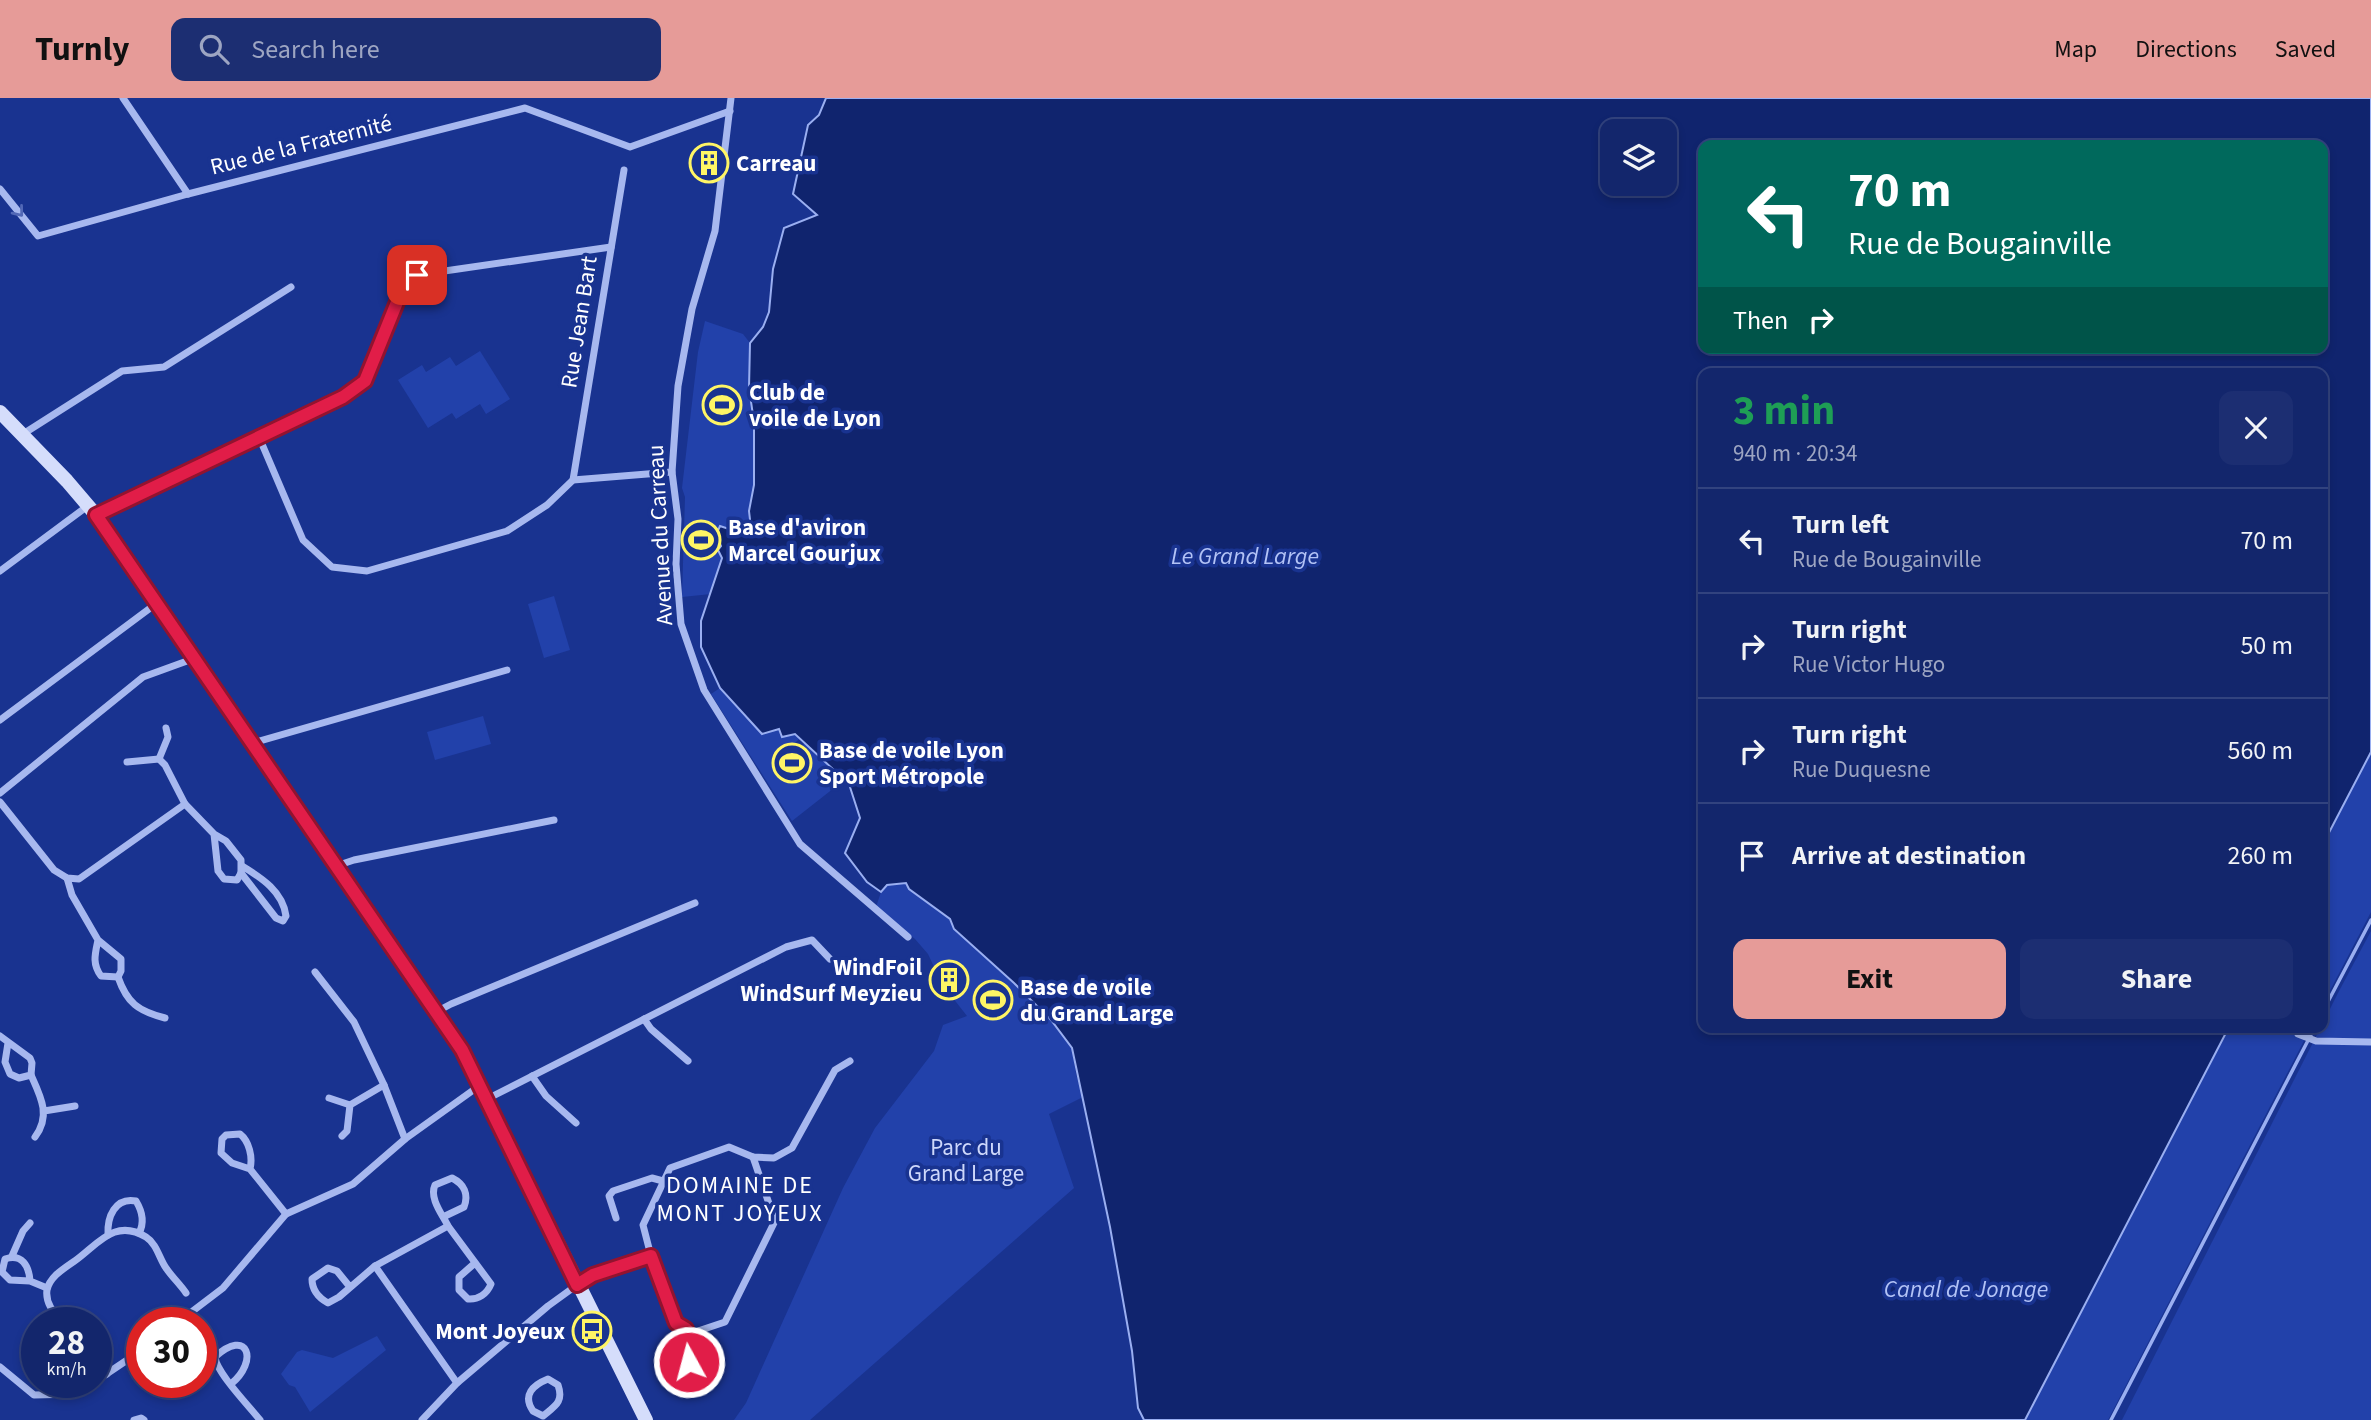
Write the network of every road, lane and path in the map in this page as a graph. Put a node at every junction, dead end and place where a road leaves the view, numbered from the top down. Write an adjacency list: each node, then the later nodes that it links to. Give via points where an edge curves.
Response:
1 (123, 98): 6 (street)
2 (731, 98): 3 (street, Avenue du Carreau)
3 (730, 111): 6 (street, Rue de la Fraternité, via 630,148 525,108); 12 (street, Avenue du Carreau, via 715,231 684,345)
4 (624, 170): 7 (street, Rue Jean Bart)
5 (0, 189): 6 (street, Rue de la Fraternité, one-way to 6, via 38,236)
6 (188, 194)
7 (611, 247): 11 (street, via 417,275 404,285 365,381 343,397); 13 (street, Rue Jean Bart)
8 (290, 287): 10 (street, via 164,367 122,371)
9 (0, 413): 10 (street)
10 (23, 434): 14 (street)
11 (259, 437): 13 (street, via 303,540 332,566 367,571 508,531 547,505); 14 (street)
12 (671, 472): 13 (street); 33 (street, Avenue du Carreau, via 678,519 681,624 704,690 800,844)
13 (573, 480)
14 (92, 510): 15 (street); 16 (street)
15 (0, 571)
16 (158, 603): 17 (street); 19 (street)
17 (193, 656): 21 (street); 24 (street, via 143,677)
18 (507, 670): 21 (street)
19 (0, 720)
20 (166, 727): 22 (street, via 168,737)
21 (253, 743): 29 (street)
22 (159, 759): 23 (street); 26 (street)
23 (127, 762)
24 (0, 793)
25 (0, 802): 31 (street, via 54,870)
26 (185, 804): 28 (street); 31 (street, via 79,879)
27 (554, 820): 29 (street)
28 (214, 834): 30 (street, via 236,853); 30 (street, via 218,871 224,879 237,880)
29 (336, 866): 38 (street)
30 (242, 870): 30 (street, via 276,918 283,921 285,909 275,891 263,879)
31 (67, 878): 34 (street)
32 (695, 902): 38 (street)
33 (908, 937)
34 (98, 940): 37 (street, via 121,959); 37 (street, via 96,968 102,976)
35 (830, 959): 40 (street, via 812,940 786,947)
36 (315, 972): 49 (street, via 354,1022)
37 (118, 977): 39 (street, via 131,1002)
38 (436, 1013): 50 (street, via 462,1050)
39 (165, 1018)
40 (644, 1019): 45 (street); 48 (street)
41 (2298, 1034): 43 (street, via 2316,1041)
42 (0, 1036): 44 (street)
43 (2371, 1042)
44 (8, 1043): 47 (street, via 30,1058); 47 (street, via 5,1062 10,1074 19,1078)
45 (688, 1061)
46 (850, 1061): 60 (street, via 835,1070 792,1148 774,1158)
47 (31, 1075): 55 (street)
48 (532, 1076): 52 (street); 56 (street)
49 (384, 1085): 54 (street); 59 (street)
50 (479, 1086): 52 (street); 59 (street)
51 (329, 1098): 54 (street)
52 (486, 1100): 76 (street)
53 (75, 1105): 55 (street)
54 (350, 1105): 57 (street, via 347,1131)
55 (44, 1111): 58 (street, via 44,1123)
56 (576, 1123)
57 (342, 1136)
58 (35, 1137)
59 (405, 1139): 63 (street, via 353,1184)
60 (753, 1157): 62 (street, via 729,1147 670,1168); 82 (street, via 775,1221 725,1322 692,1333)
61 (250, 1168): 61 (street, via 244,1137 240,1133 226,1135 221,1153 232,1163); 63 (street)
62 (663, 1181): 65 (street, via 652,1178 613,1191 609,1196); 71 (street, via 643,1225)
63 (286, 1214): 81 (street, via 223,1287)
64 (443, 1217): 64 (street, via 432,1191 452,1178 461,1184 466,1201 464,1207); 67 (street)
65 (616, 1218)
66 (30, 1223): 70 (street)
67 (448, 1226): 72 (street); 73 (street)
68 (139, 1233): 69 (street, via 128,1230); 69 (street, via 143,1227 140,1208 129,1199 113,1210); 79 (street, via 149,1239)
69 (108, 1235): 78 (street, via 53,1278)
70 (12, 1256): 74 (street, via 5,1259); 75 (street, via 26,1264)
71 (651, 1256): 76 (street); 82 (street, via 676,1323)
72 (475, 1263): 72 (street, via 458,1277 459,1290 474,1300 491,1284)
73 (375, 1266): 77 (street); 84 (street)
74 (1, 1272): 75 (street, via 10,1280)
75 (30, 1281): 78 (street)
76 (577, 1285): 84 (street); 93 (street)
77 (351, 1287): 77 (street, via 328,1303 318,1295 312,1279 334,1269)
78 (47, 1288): 80 (street)
79 (186, 1293)
80 (50, 1307)
81 (197, 1307)
82 (686, 1329): 87 (street, via 683,1337 689,1362 699,1370)
83 (0, 1367): 86 (street)
84 (457, 1383): 88 (street)
85 (231, 1384): 85 (street, via 215,1357 234,1343 241,1345 248,1361); 92 (street)
86 (21, 1386)
87 (706, 1389)
88 (427, 1418)
89 (544, 1418): 89 (street, via 558,1406 561,1395 554,1380 529,1392 533,1411)
90 (134, 1420): 91 (street)
91 (144, 1420)
92 (260, 1420)
93 (646, 1420)

